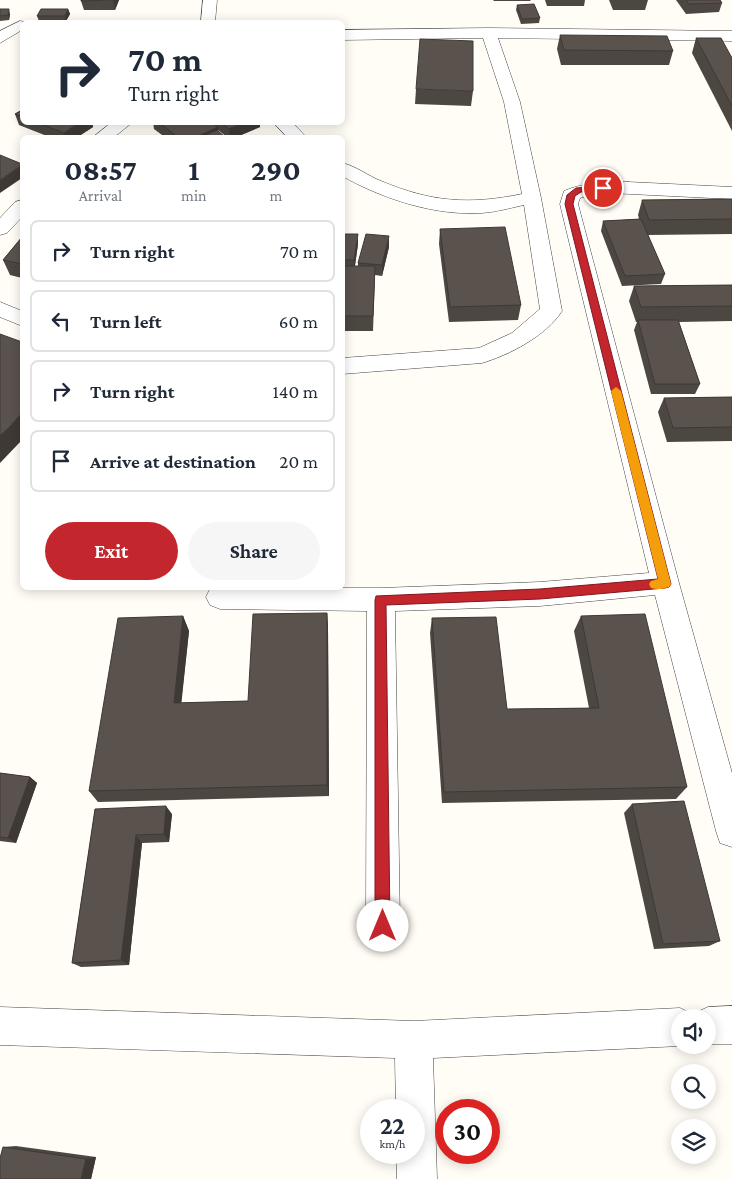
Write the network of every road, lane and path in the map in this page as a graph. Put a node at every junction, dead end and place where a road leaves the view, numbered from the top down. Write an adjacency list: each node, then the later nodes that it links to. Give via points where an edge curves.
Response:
1 (210, 0): 2 (street)
2 (208, 20)
3 (0, 25): 4 (street)
4 (20, 25)
5 (20, 26): 9 (street)
6 (489, 33): 7 (street); 8 (street); 16 (street, via 512,102)
7 (345, 35)
8 (732, 36)
9 (0, 38)
10 (120, 125): 12 (street)
11 (284, 125): 13 (street)
12 (105, 135)
13 (296, 135)
14 (346, 175): 16 (street, via 401,195 449,206 483,207)
15 (732, 192): 22 (street, via 603,188 579,190 571,195 569,204)
16 (532, 198): 21 (street, via 550,311 538,322 520,338 482,355)
17 (20, 208): 18 (street)
18 (0, 229)
19 (0, 309): 20 (street)
20 (20, 318)
21 (345, 366)
22 (665, 584): 24 (street, via 540,594); 25 (street)
23 (220, 597): 24 (street)
24 (380, 600): 26 (street)
25 (732, 831)
26 (383, 926)
27 (732, 1025): 29 (street)
28 (0, 1026): 31 (street)
29 (716, 1026)
30 (671, 1027): 31 (street)
31 (414, 1040): 32 (street)
32 (417, 1179)

